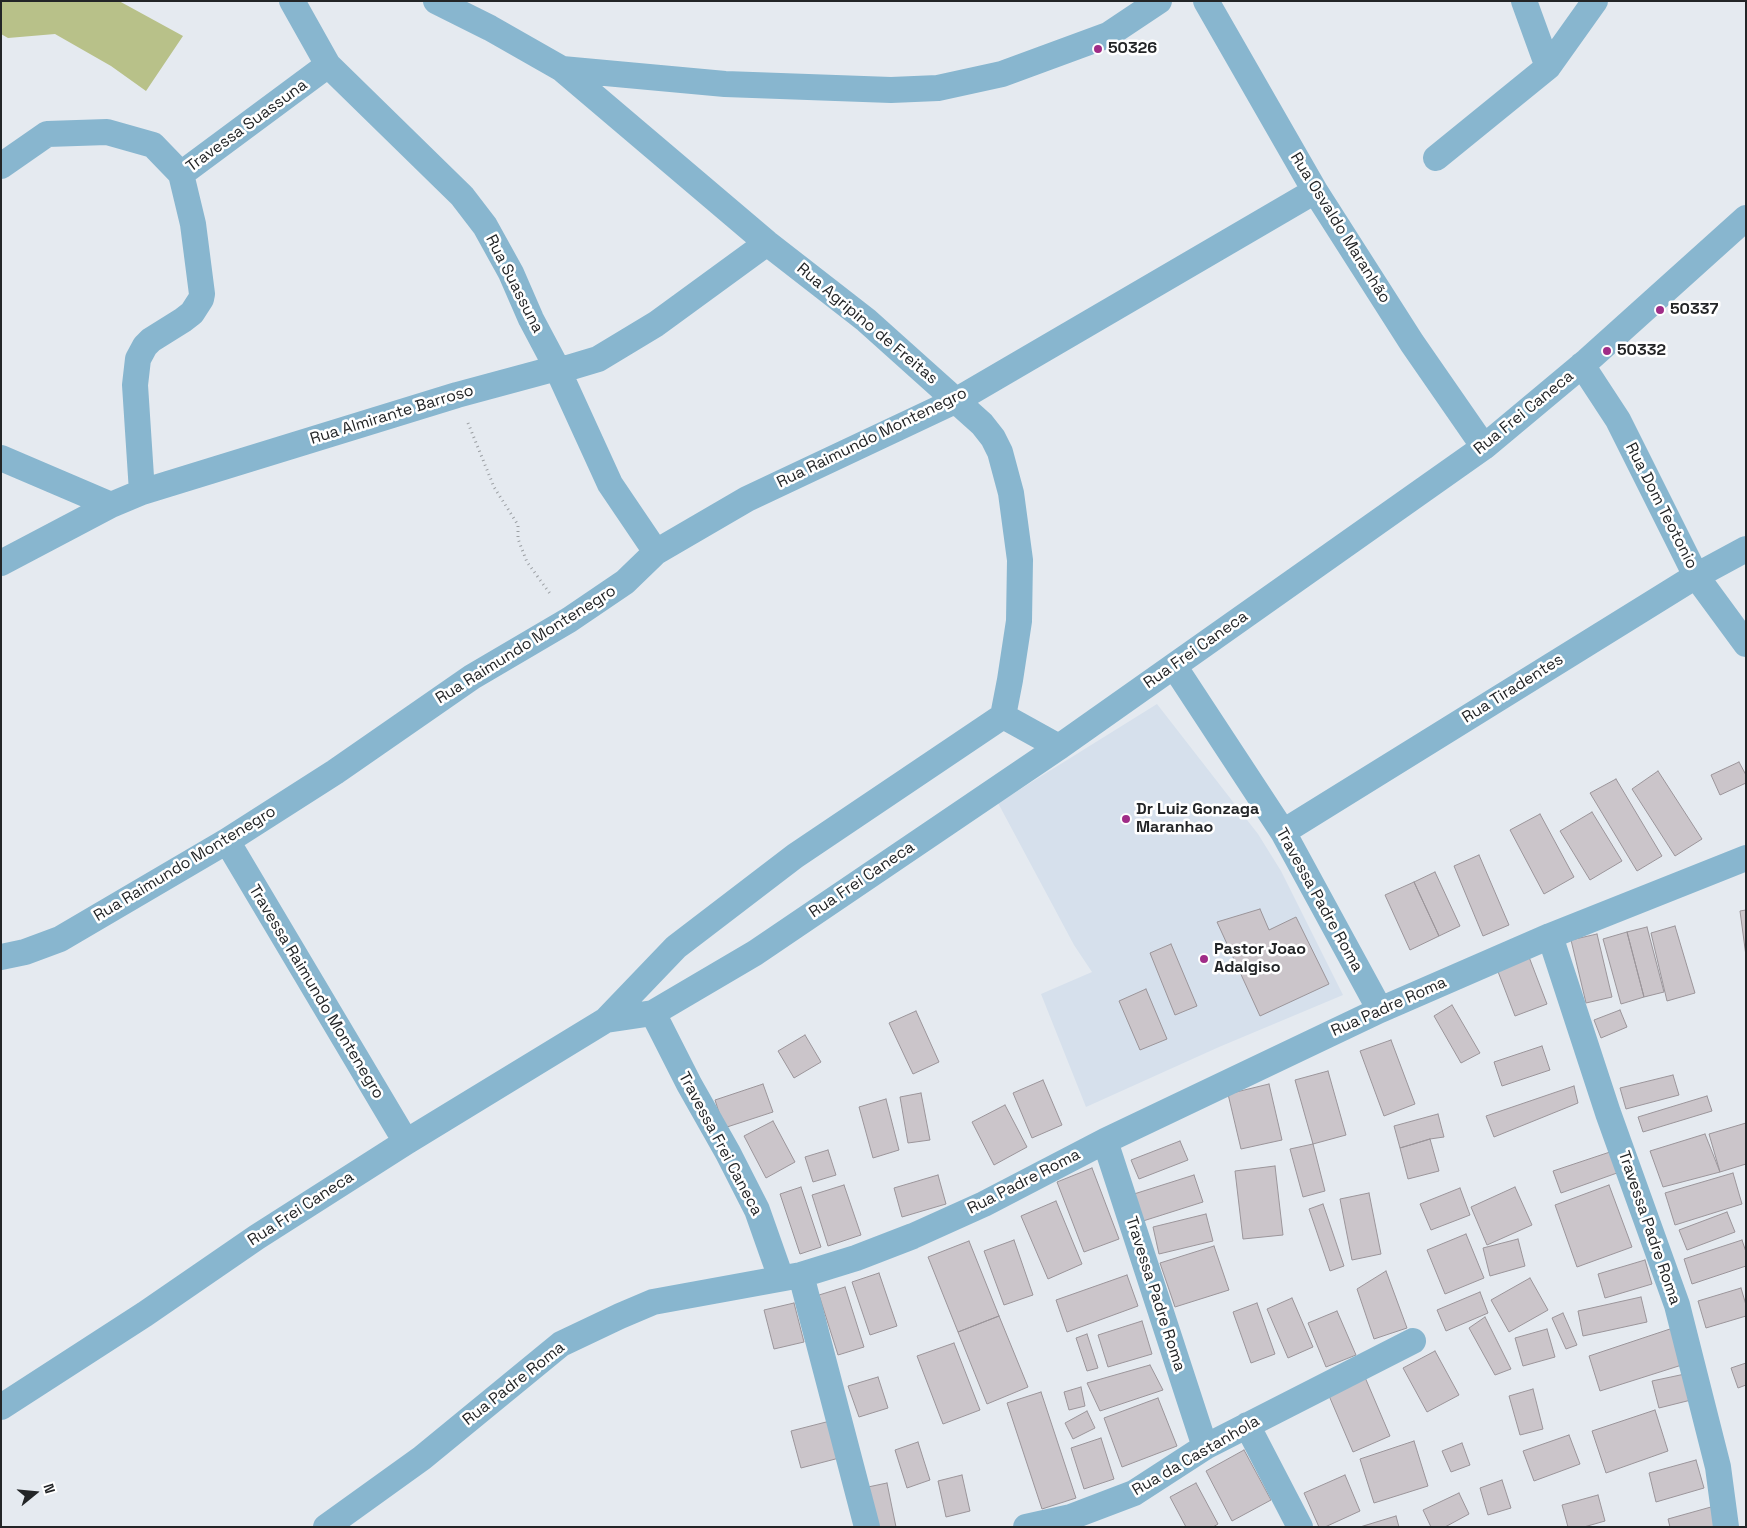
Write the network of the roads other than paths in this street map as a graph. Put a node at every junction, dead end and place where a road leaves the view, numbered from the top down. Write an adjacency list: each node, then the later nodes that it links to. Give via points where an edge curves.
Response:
1 (292, 1): 7 (street, Rua Suassuna)
2 (436, 1): 9 (street, Rua Agripino de Freitas)
3 (1159, 1): 9 (street, Rua Agripino de Freitas, via 1108,35 1002,74 938,88 891,90 725,84)
4 (1206, 1): 13 (street, Rua Osvaldo Maranhão)
5 (1524, 1): 8 (street)
6 (1595, 1): 8 (street)
7 (328, 65): 12 (street, Travessa Suassuna); 17 (street, Rua Suassuna, via 462,196 485,226)
8 (1548, 67): 10 (street)
9 (562, 69): 15 (street, Rua Agripino de Freitas)
10 (1436, 158)
11 (1, 166): 12 (street, via 47,134 107,132 153,145)
12 (181, 174): 21 (street, Travessa Suassuna, via 193,224 202,299 192,313 150,340 138,359 135,385)
13 (1315, 191): 18 (street, Rua Raimundo Montenegro); 19 (street, Rua Osvaldo Maranhão, via 1412,344)
14 (1743, 226): 16 (street, Rua Frei Caneca)
15 (768, 243): 17 (street, Rua Almirante Barroso, via 656,324 598,359); 18 (street, Rua Agripino de Freitas, via 866,320)
16 (1582, 365): 19 (street, Rua Frei Caneca); 26 (street, Rua Dom Teotonio, via 1618,420)
17 (557, 368): 21 (street, Rua Almirante Barroso, via 456,395); 24 (street, Rua Suassuna, via 610,484)
18 (957, 400): 24 (street, Rua Raimundo Montenegro, via 747,499); 29 (street, Rua Agripino de Freitas, via 982,424 1000,452 1020,560 1018,621)
19 (1484, 447): 28 (street, Rua Frei Caneca)
20 (1, 458): 22 (street)
21 (142, 492): 22 (street, Rua Almirante Barroso)
22 (111, 505): 25 (street, Rua Almirante Barroso)
23 (1746, 549): 26 (street, Rua Tiradentes)
24 (656, 552): 32 (street, Rua Raimundo Montenegro, via 625,582 569,620 472,677 335,772)
25 (1, 563)
26 (1696, 576): 27 (street, Rua Dom Teotonio); 31 (street, Rua Tiradentes)
27 (1746, 644)
28 (1174, 666): 30 (street, Rua Frei Caneca); 31 (street, Travessa Padre Roma)
29 (1003, 716): 30 (street); 38 (street, Rua Frei Caneca, via 795,856 683,941)
30 (1059, 747): 37 (street, Rua Frei Caneca, via 755,953)
31 (1282, 832): 36 (street, Travessa Padre Roma)
32 (226, 842): 35 (street, Rua Raimundo Montenegro, via 60,938); 40 (street, Travessa Raimundo Montenegro)
33 (1746, 858): 34 (street, Rua Padre Roma)
34 (1550, 936): 36 (street, Rua Padre Roma); 50 (street, Travessa Padre Roma, via 1608,1113 1677,1305 1718,1467)
35 (1, 958)
36 (1380, 1010): 39 (street, Rua Padre Roma)
37 (653, 1013): 38 (street, Rua Frei Caneca); 41 (street, Travessa Frei Caneca)
38 (606, 1020): 40 (street, Rua Frei Caneca)
39 (1105, 1141): 41 (street, Rua Padre Roma, via 984,1204 922,1232 856,1258); 45 (street, Travessa Padre Roma)
40 (406, 1142): 43 (street, Rua Frei Caneca)
41 (791, 1276): 46 (street, Rua Padre Roma, via 652,1302 562,1344 422,1458); 47 (street, Travessa Frei Caneca)
42 (1413, 1340): 44 (street, Rua da Castanhola)
43 (1, 1407)
44 (1247, 1425): 45 (street, Rua da Castanhola); 49 (street)
45 (1205, 1447): 48 (street, Rua da Castanhola, via 1134,1493 1072,1517)
46 (326, 1527)
47 (867, 1527)
48 (1026, 1527)
49 (1300, 1527)
50 (1726, 1527)

